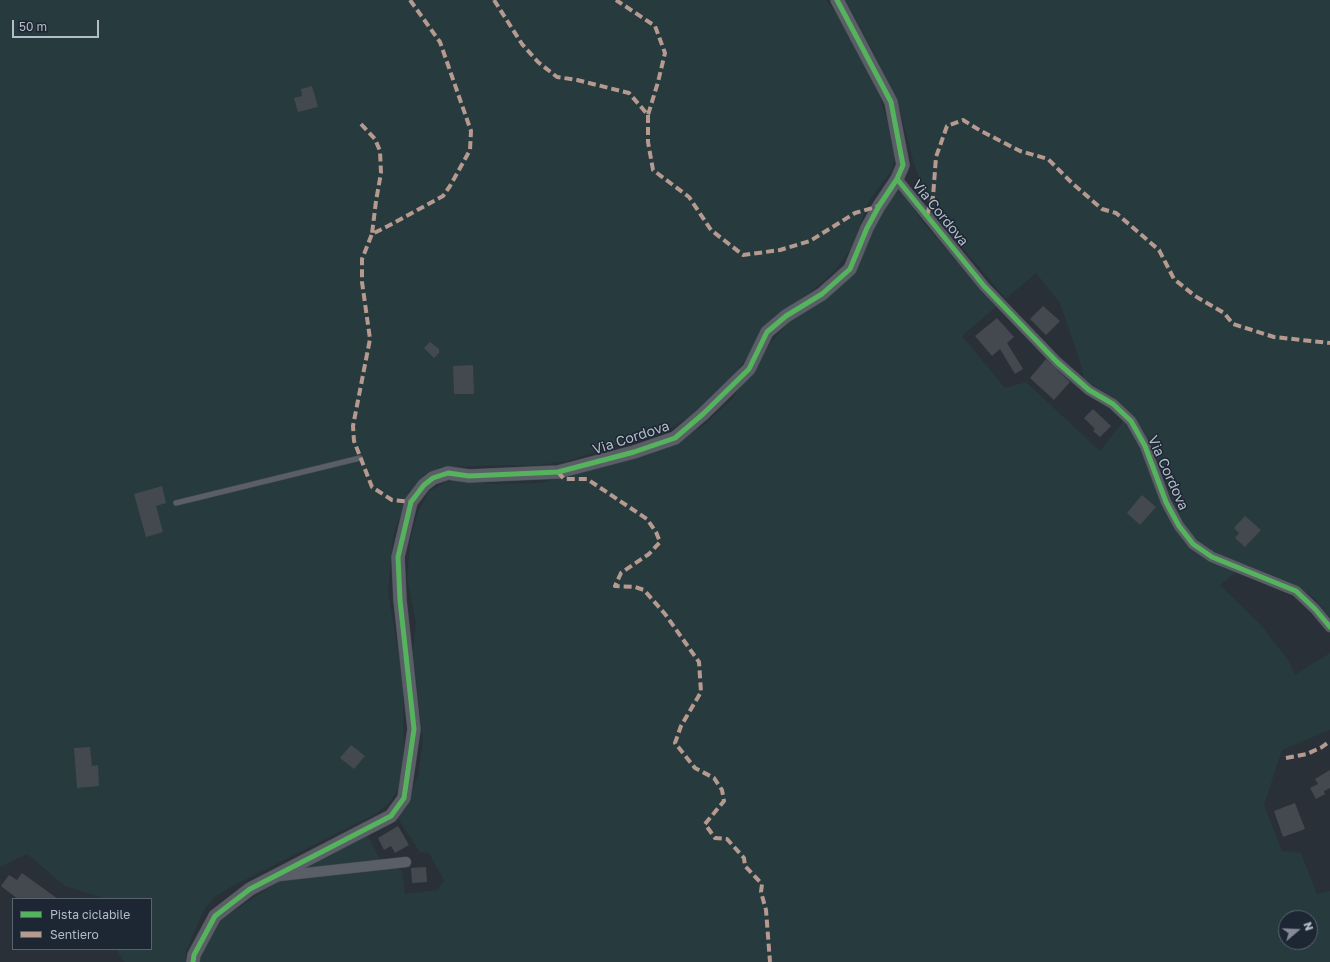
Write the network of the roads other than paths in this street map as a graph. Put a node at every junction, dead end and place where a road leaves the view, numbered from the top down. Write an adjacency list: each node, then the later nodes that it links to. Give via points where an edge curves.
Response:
1 (837, 0): 2 (street, via 891,102 903,165)
2 (897, 179): 5 (street, Via Cordova, via 984,286 1057,362 1089,390 1113,404 1131,421 1145,446 1166,502 1179,526 1193,544 1212,557 1296,591); 7 (street, Via Cordova, via 867,228 850,269 822,294 786,316 768,332 748,369 675,438 634,452 558,472 469,476 448,472 424,485 411,502 398,557 414,729 404,798 391,816)
3 (360, 458): 4 (lane)
4 (176, 503)
5 (1330, 627)
6 (406, 862): 7 (street)
7 (275, 876): 8 (street, via 250,889 215,916 194,955)
8 (193, 962)

